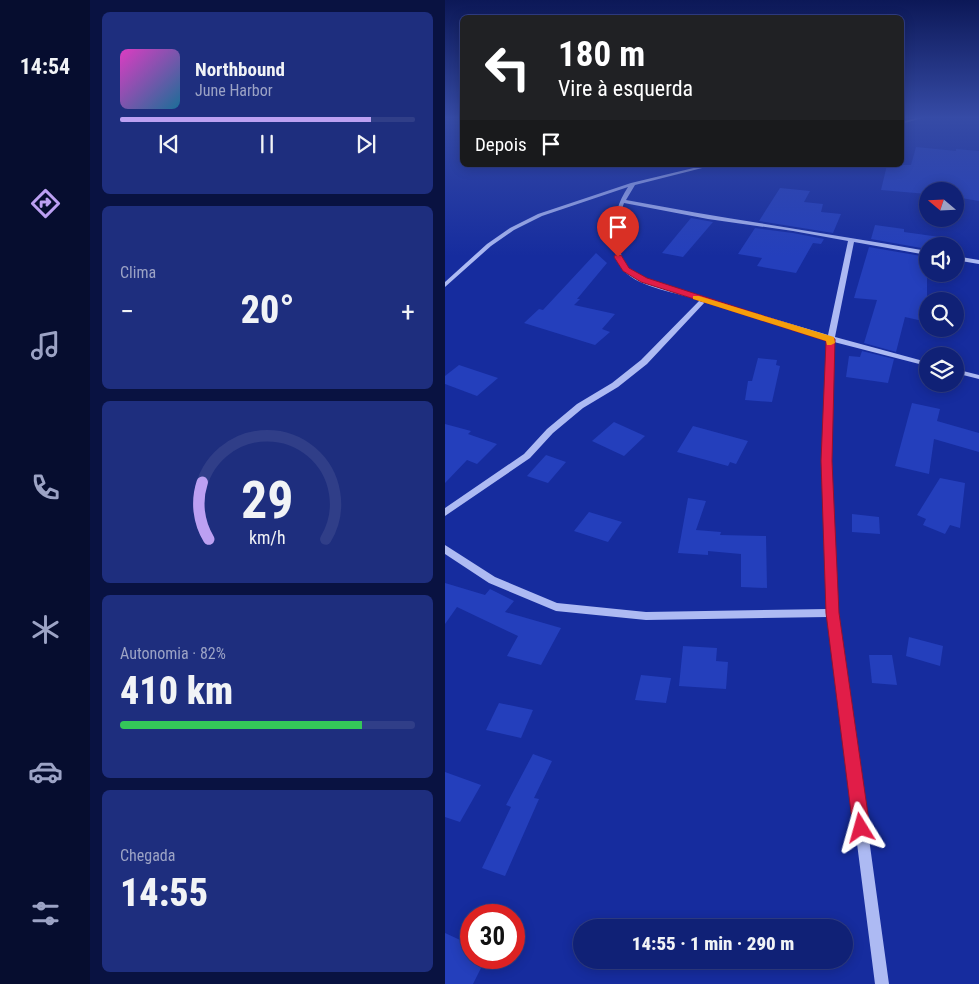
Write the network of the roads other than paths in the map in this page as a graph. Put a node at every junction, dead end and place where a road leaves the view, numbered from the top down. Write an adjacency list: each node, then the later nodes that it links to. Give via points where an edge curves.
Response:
1 (704, 167): 2 (street)
2 (633, 184): 3 (street); 8 (street, via 540,215 512,229)
3 (622, 201): 4 (street); 9 (street, via 617,233 618,257 626,270 644,280)
4 (851, 240): 5 (street); 10 (street)
5 (919, 252)
6 (964, 260): 7 (street)
7 (979, 262)
8 (445, 285)
9 (704, 300): 10 (street); 14 (street, via 644,362 615,385 580,406 527,456)
10 (831, 339): 11 (street); 16 (street, via 827,461)
11 (919, 362)
12 (964, 373): 13 (street)
13 (979, 377)
14 (445, 513)
15 (445, 549): 16 (street, via 492,580 556,607 646,616)
16 (833, 613): 17 (street)
17 (882, 984)

